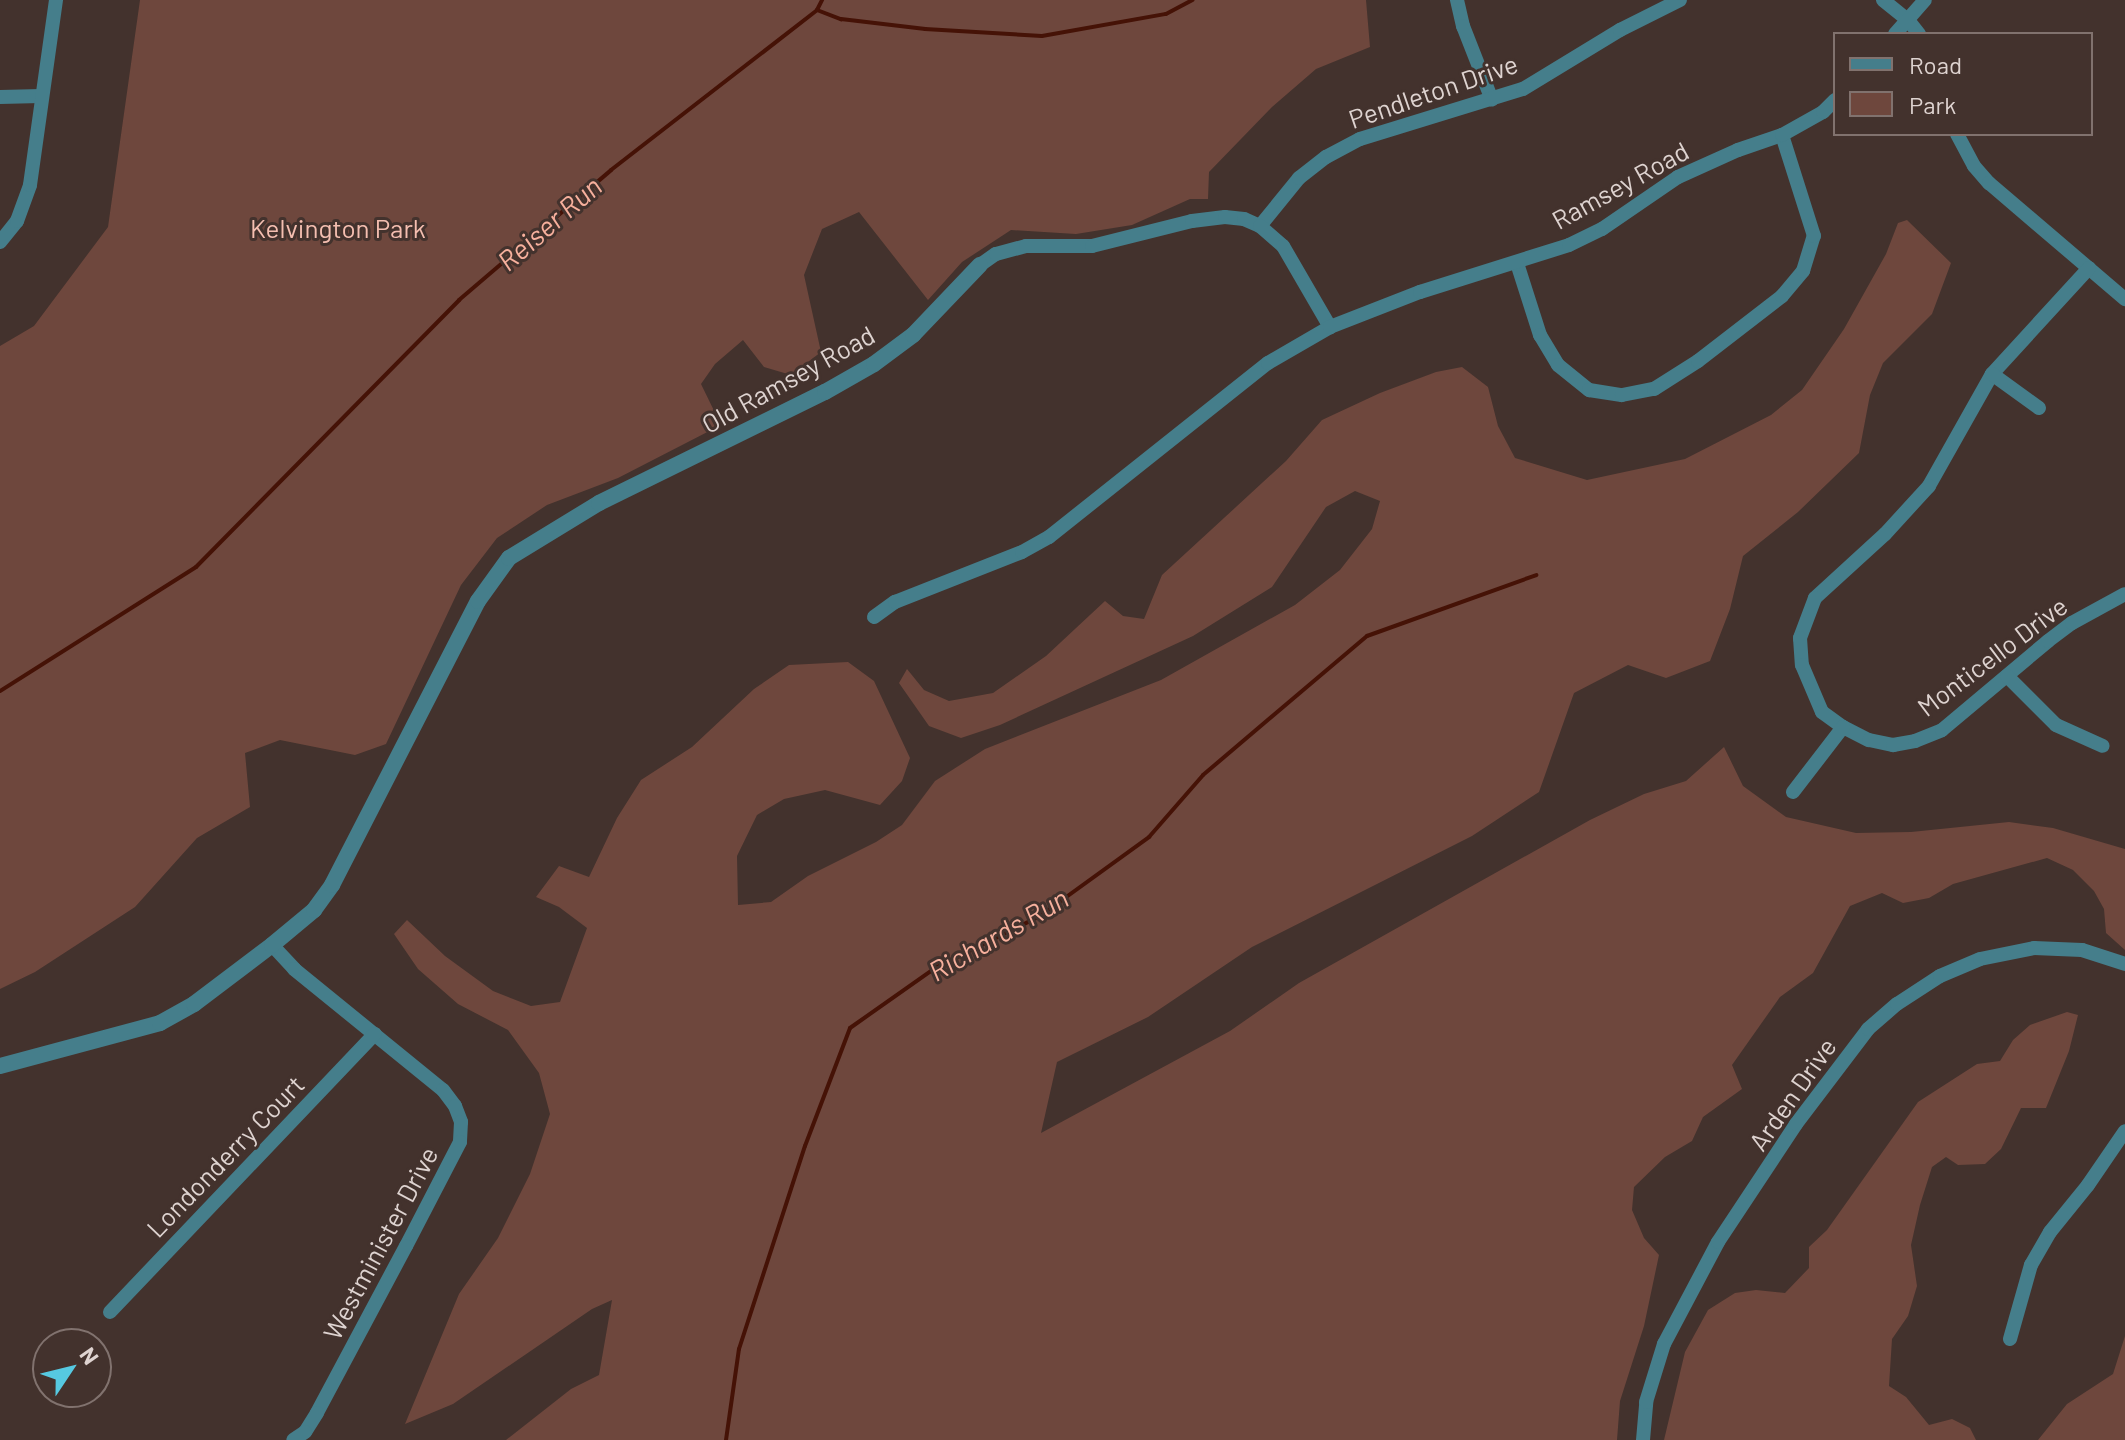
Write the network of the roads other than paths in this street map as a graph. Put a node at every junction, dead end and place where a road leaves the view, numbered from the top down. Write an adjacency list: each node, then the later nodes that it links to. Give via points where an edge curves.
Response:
1 (56, 0): 9 (street)
2 (1457, 0): 11 (street)
3 (1680, 0): 11 (street, Pendleton Drive, via 1523,89)
4 (1883, 0): 6 (street)
5 (1925, 0): 6 (street)
6 (1908, 20): 7 (street); 8 (street)
7 (1897, 32)
8 (1917, 32)
9 (41, 96): 10 (street); 16 (street, via 30,185 17,221)
10 (0, 97)
11 (1492, 100): 15 (street, Pendleton Drive, via 1360,139 1326,157 1299,178)
12 (1833, 102): 13 (street, Ramsey Road)
13 (1782, 135): 17 (street, Ramsey Road, via 1678,177 1602,229); 17 (street, via 1814,236 1803,271 1782,296 1654,389 1622,395 1589,390 1558,365 1540,335)
14 (1958, 136): 19 (street, via 1989,183)
15 (1260, 226): 18 (street, Old Ramsey Road, via 1225,217 1203,220 1092,246 1013,248); 21 (street, via 1296,264)
16 (0, 242)
17 (1517, 263): 21 (street, Ramsey Road)
18 (980, 265): 30 (street, Old Ramsey Road, via 913,335 874,364 599,503 509,558 478,601 332,885 314,910)
19 (2089, 268): 20 (street); 22 (street, Monticello Drive)
20 (2125, 299)
21 (1330, 327): 25 (street, via 1268,363 1049,537 895,602)
22 (1992, 374): 23 (street); 27 (street, Monticello Drive, via 1929,486 1815,598 1806,616 1800,638 1802,665 1822,712)
23 (2039, 408)
24 (2125, 594): 26 (street, Monticello Drive, via 2072,623)
25 (874, 617)
26 (2007, 676): 27 (street, Monticello Drive, via 1942,730 1915,741 1893,745); 28 (street, via 2056,725)
27 (1843, 727): 29 (street)
28 (2103, 746)
29 (1793, 792)
30 (272, 945): 32 (street, Westminister Drive); 33 (street, Old Ramsey Road, via 160,1023)
31 (2125, 964): 38 (street, Arden Drive, via 2082,950 2034,948 1980,959 1940,976 1868,1029 1796,1124 1718,1242 1664,1344 1646,1402)
32 (375, 1034): 35 (street, Londonderry Court); 37 (street, Westminister Drive, via 443,1090 461,1122 460,1142 317,1413)
33 (0, 1066)
34 (2125, 1131): 36 (street, via 2031,1265)
35 (110, 1312)
36 (2010, 1339)
37 (293, 1440)
38 (1643, 1440)

